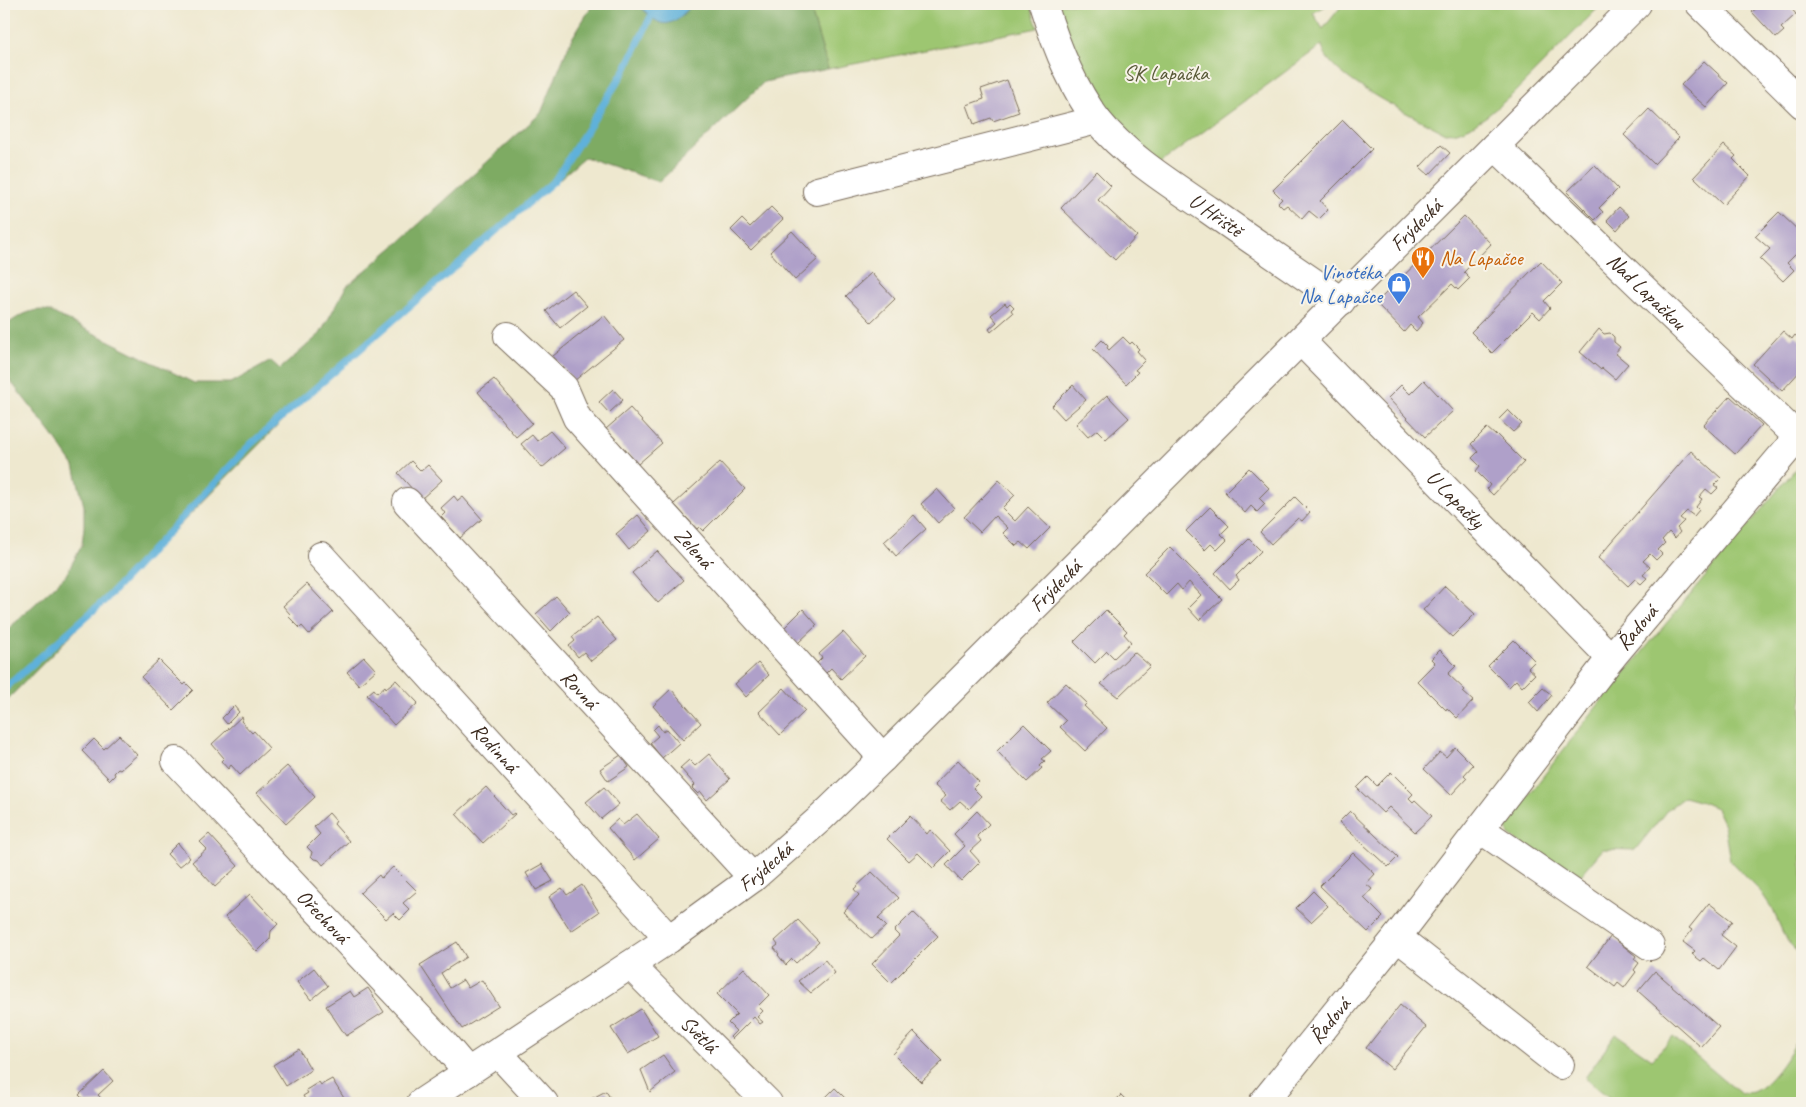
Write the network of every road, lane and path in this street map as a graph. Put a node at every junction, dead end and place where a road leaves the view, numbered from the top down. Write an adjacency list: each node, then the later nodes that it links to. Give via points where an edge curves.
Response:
1 (1043, 4): 5 (street, U Hřiště, via 1058,46)
2 (1637, 4): 6 (street, Frýdecká)
3 (1700, 4): 4 (street)
4 (1802, 104)
5 (1097, 120): 7 (street); 8 (street, U Hřiště, via 1127,150 1168,182)
6 (1495, 146): 8 (street, Frýdecká); 11 (street, Nad Lapačkou)
7 (817, 191)
8 (1341, 301): 10 (street, Frýdecká)
9 (508, 336): 15 (street, Zelená, via 564,388 577,418)
10 (1301, 341): 14 (street, U Lapačky); 15 (street, Frýdecká)
11 (1800, 434): 14 (street, Řadová)
12 (407, 502): 18 (street, Rovná)
13 (321, 556): 20 (street, Rodinná)
14 (1611, 658): 17 (street, Řadová)
15 (883, 758): 18 (street, Frýdecká)
16 (176, 761): 25 (street, Ořechová)
17 (1480, 829): 19 (street, Řadová); 21 (street)
18 (753, 878): 20 (street, Frýdecká)
19 (1397, 937): 24 (street); 29 (street, Řadová)
20 (670, 939): 22 (street, Frýdecká)
21 (1650, 946)
22 (630, 965): 23 (street, Frýdecká); 28 (street, Světlá)
23 (498, 1053): 25 (street, Frýdecká); 27 (street)
24 (1560, 1065)
25 (468, 1072): 26 (street, Frýdecká)
26 (421, 1103)
27 (544, 1103)
28 (768, 1103)
29 (1263, 1103)

